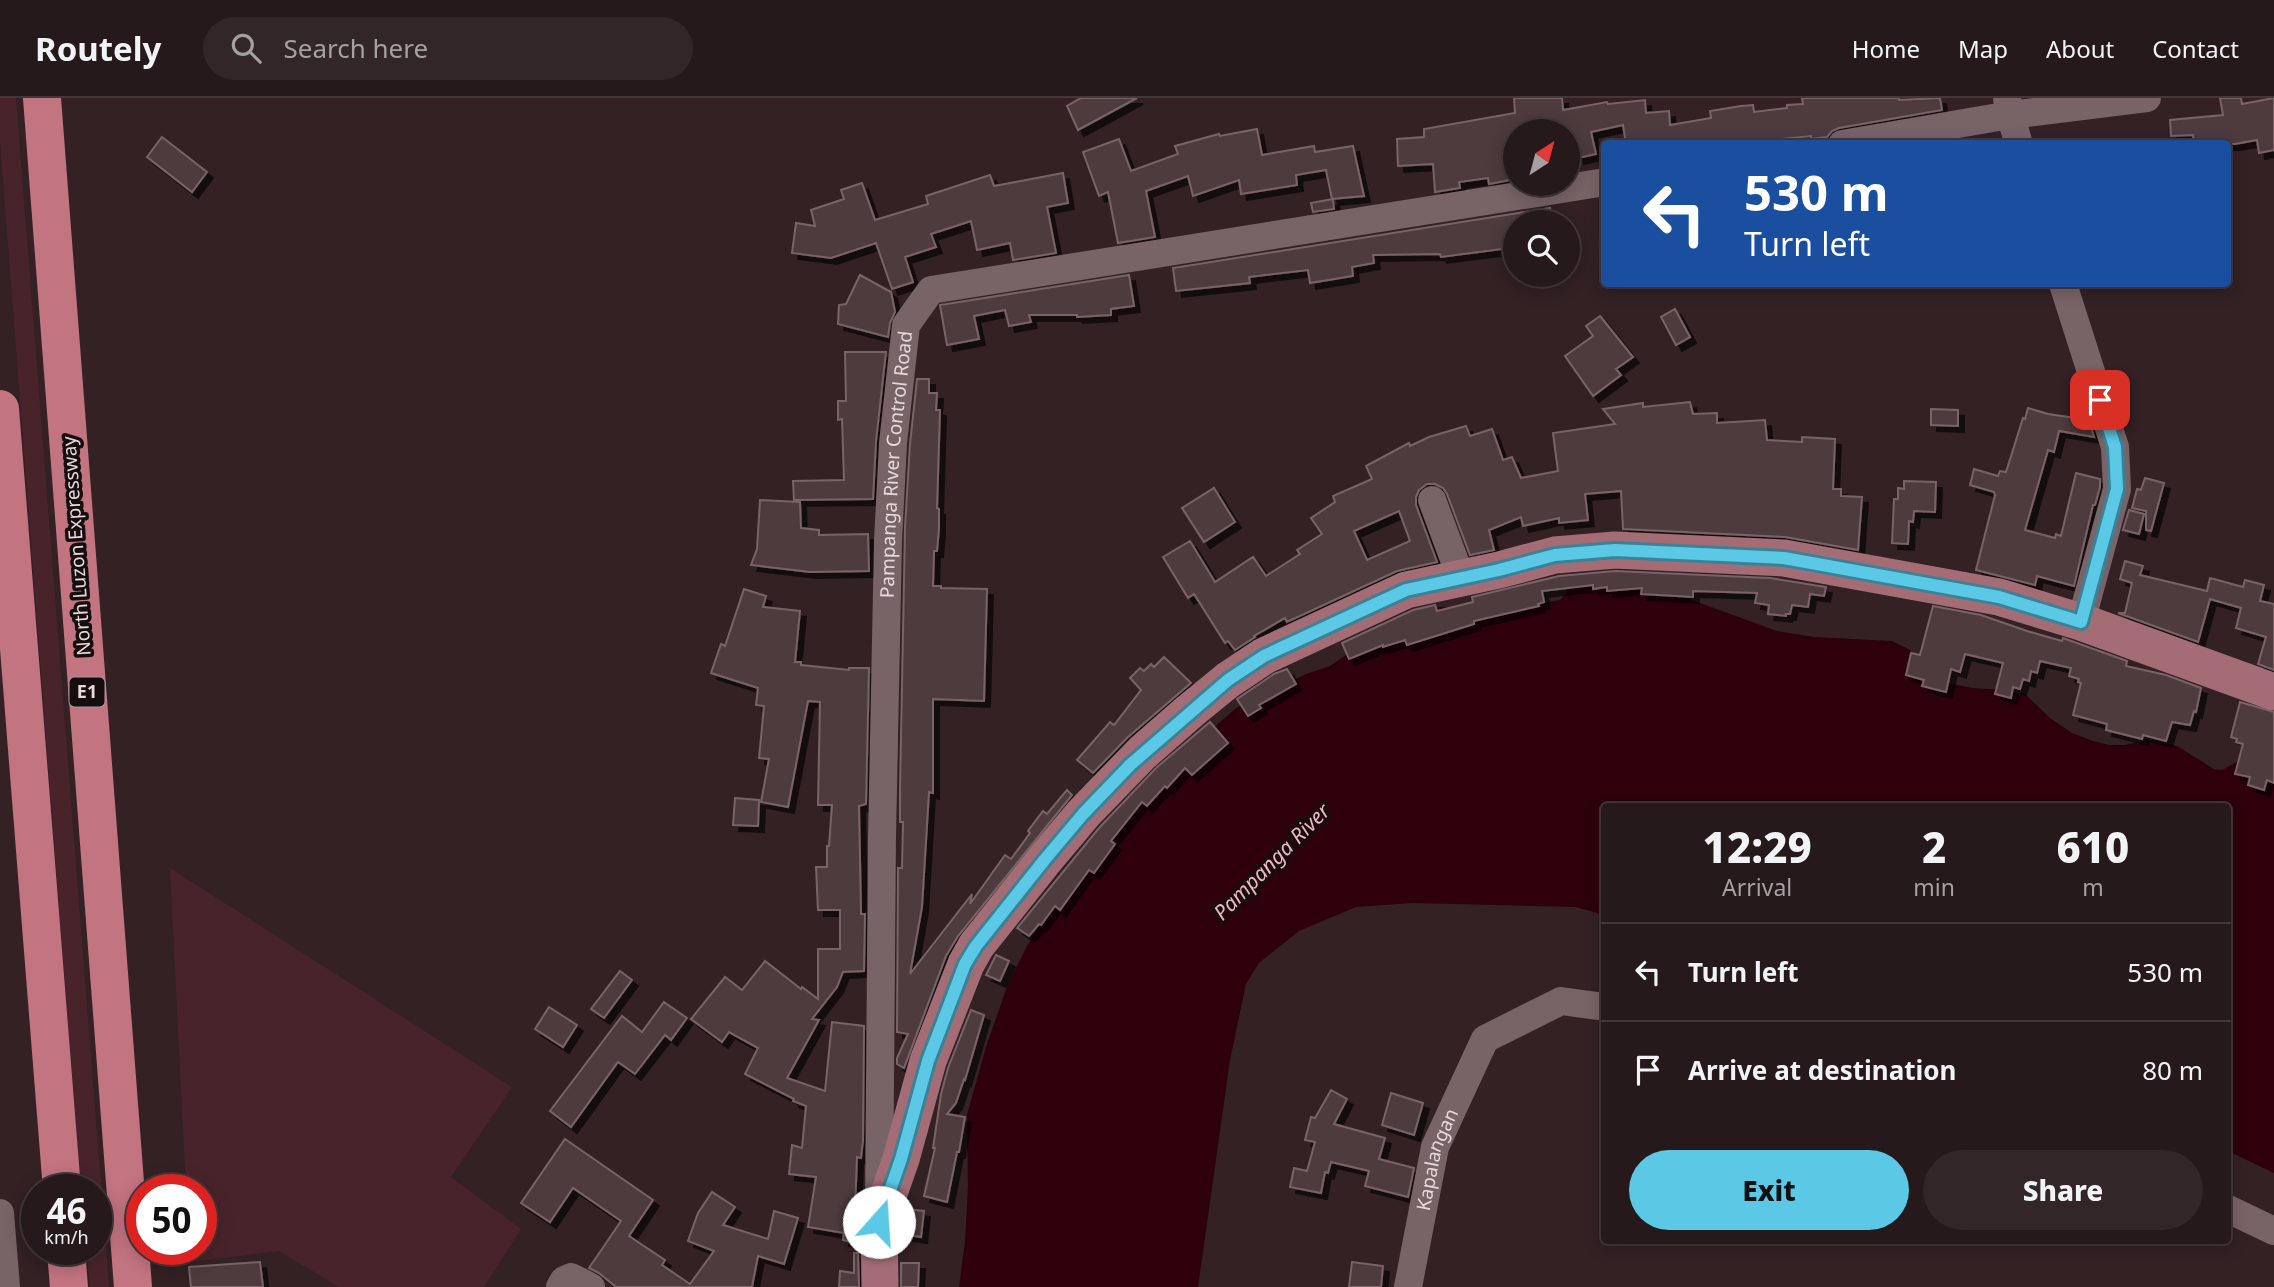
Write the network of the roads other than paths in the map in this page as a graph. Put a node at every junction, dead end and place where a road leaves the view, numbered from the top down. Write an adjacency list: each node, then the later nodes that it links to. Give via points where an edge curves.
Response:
1 (41, 98): 22 (highway, North Luzon Expressway / E1)
2 (2147, 98): 3 (street)
3 (2008, 106): 4 (street); 5 (street)
4 (1859, 140)
5 (2018, 140)
6 (1601, 183): 17 (street, Pampanga River Control Road, via 930,290 906,325 893,443 882,837)
7 (2064, 287): 11 (street, via 2115,447 2117,489)
8 (0, 409): 14 (highway)
9 (1432, 500): 10 (street)
10 (1461, 578): 11 (main road, via 1555,555 1615,550 1784,558 1999,597); 17 (main road, via 1406,590 1264,656 1161,736 1083,814 965,964 928,1061)
11 (2081, 622): 12 (main road)
12 (2274, 692)
13 (1601, 1006): 26 (street, Kapalangan, via 1561,1001 1485,1039 1435,1147)
14 (61, 1174)
15 (2231, 1210): 18 (street)
16 (0, 1213): 20 (street)
17 (879, 1222): 25 (main road, Pampanga River Control Road)
18 (2274, 1231)
19 (67, 1265): 21 (highway)
20 (6, 1287)
21 (69, 1287)
22 (133, 1287)
23 (560, 1287): 24 (street, via 571,1277)
24 (591, 1287)
25 (880, 1287)
26 (1408, 1287)

